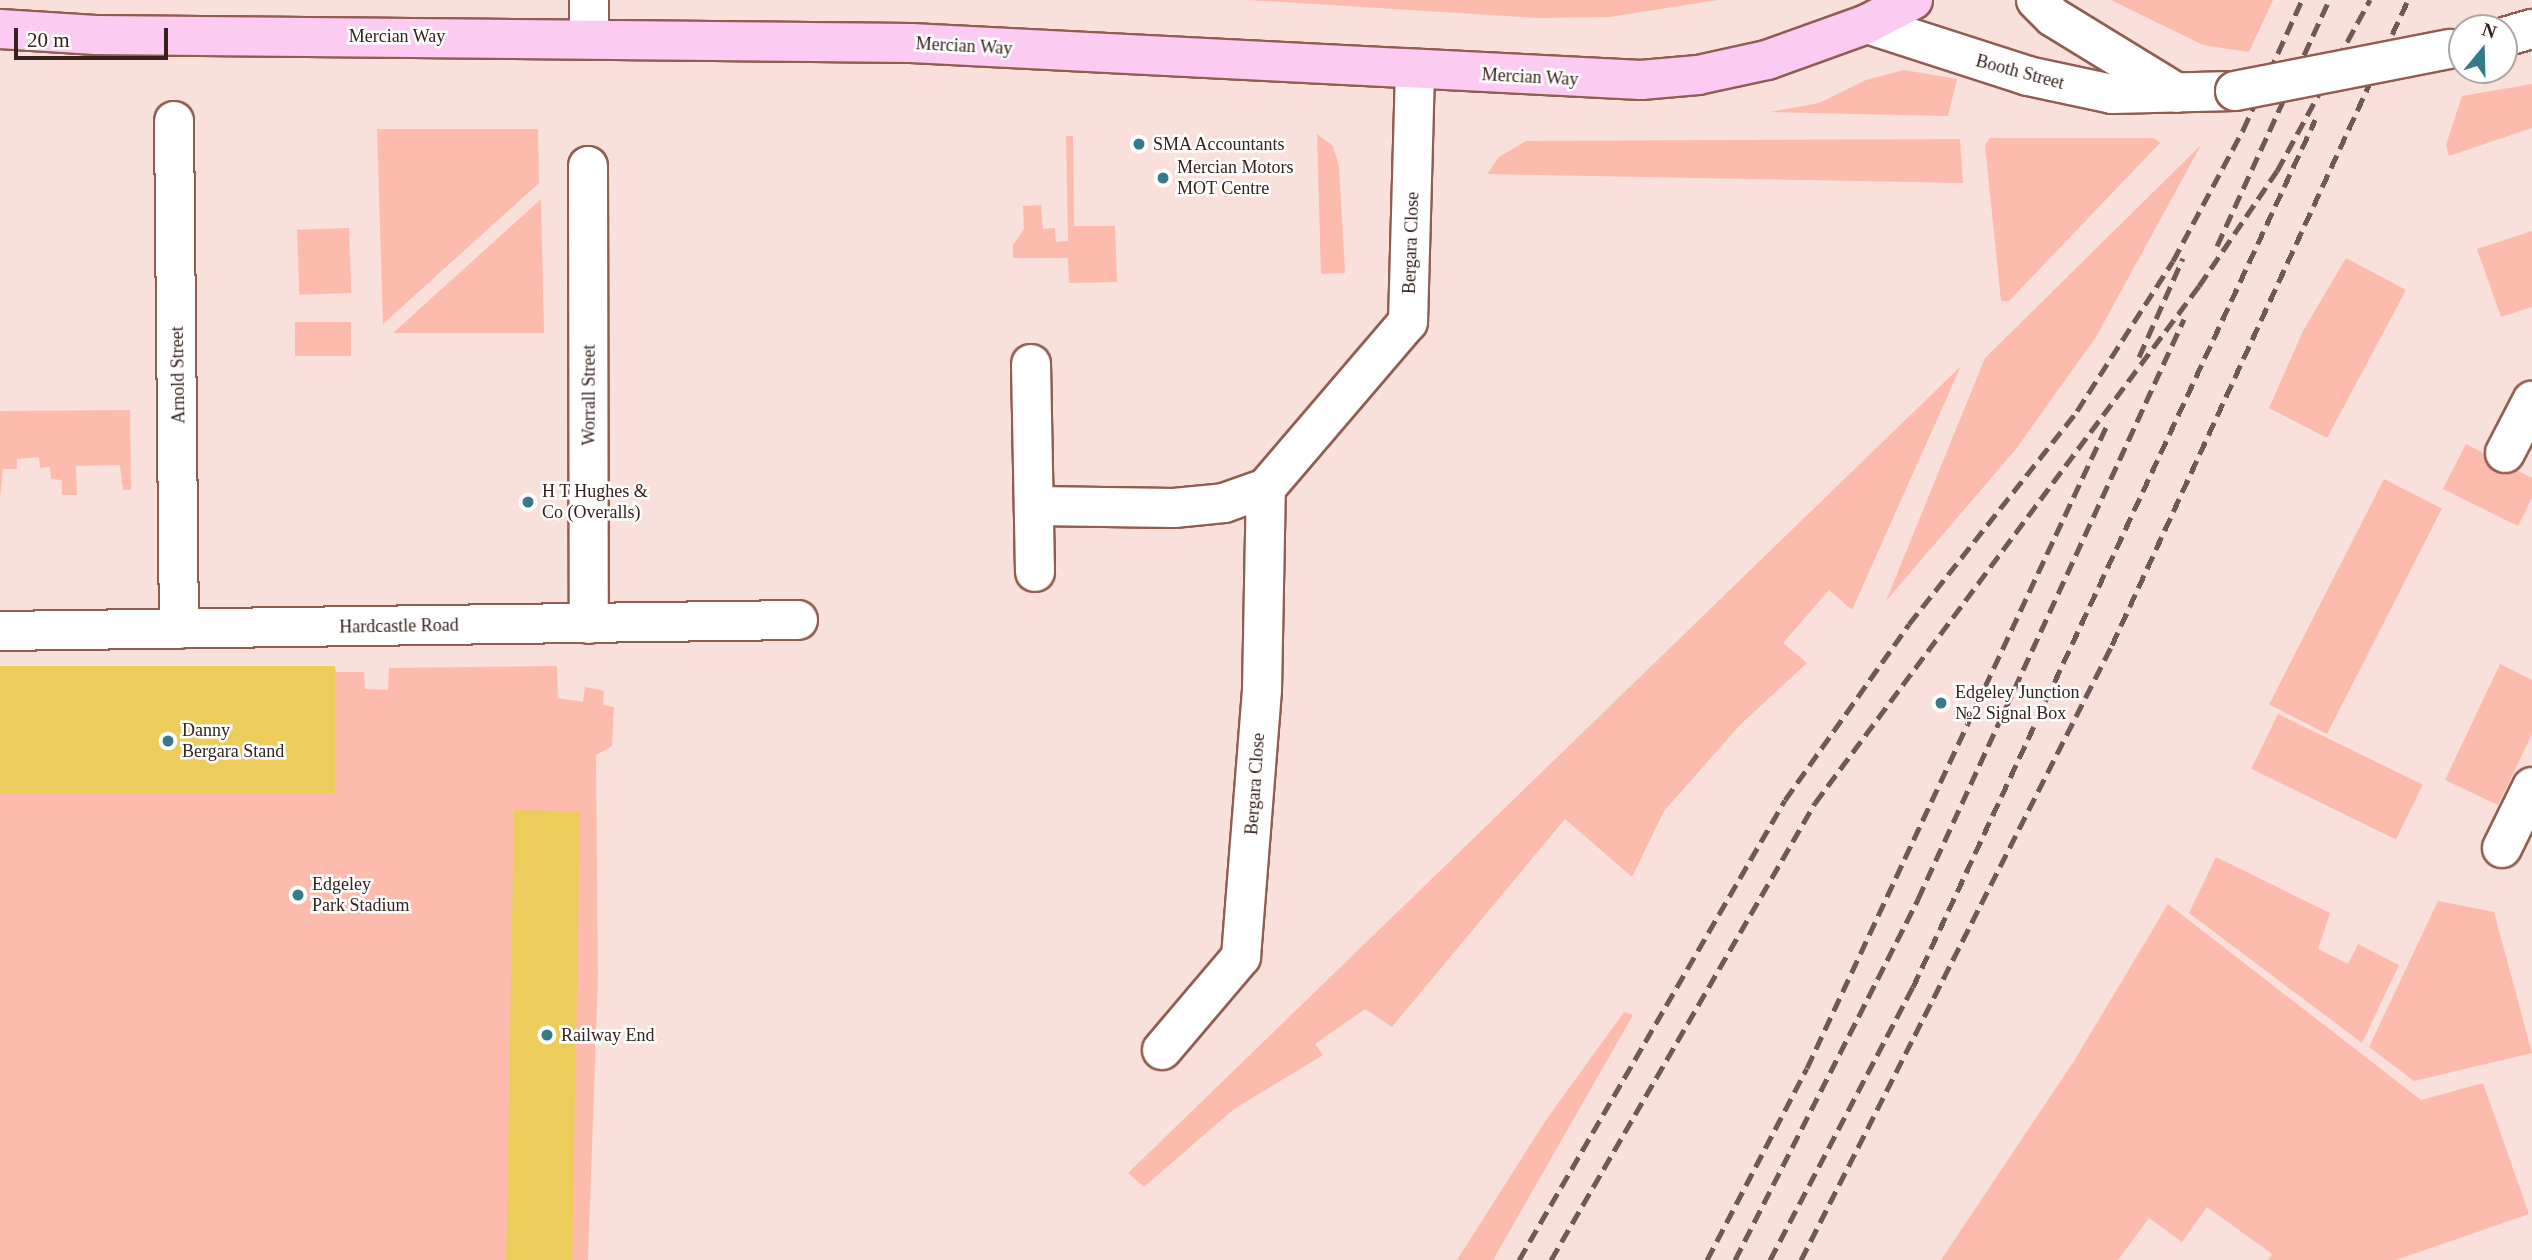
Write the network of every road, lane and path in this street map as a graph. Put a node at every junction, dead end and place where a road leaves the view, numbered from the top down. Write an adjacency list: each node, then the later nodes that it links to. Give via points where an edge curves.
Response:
1 (1913, 0): 4 (main road, Mercian Way)
2 (2036, 0): 8 (street, via 2053,16)
3 (589, 18): 5 (main road, Mercian Way, via 96,35); 7 (main road, Mercian Way, via 911,43)
4 (1867, 24): 7 (main road, Mercian Way, via 1767,60 1698,75 1570,80); 8 (street, Booth Street, via 2028,76 2112,94)
5 (0, 29)
6 (2448, 50): 8 (street, Booth Street, bridge, via 2235,91)
7 (1415, 72): 14 (street, Bergara Close, via 1408,322)
8 (2177, 93)
9 (174, 121): 19 (street, Arnold Street)
10 (588, 166): 18 (street, Worrall Street)
11 (1031, 364): 15 (street)
12 (2532, 401): 13 (street)
13 (2505, 453)
14 (1266, 488): 15 (street, Bergara Close, via 1224,503 1174,508); 23 (street, Bergara Close, via 1262,690 1241,957)
15 (1035, 506): 16 (street)
16 (1035, 572)
17 (799, 620): 18 (street, Hardcastle Road)
18 (589, 624): 19 (street, Hardcastle Road)
19 (179, 629): 20 (street, Hardcastle Road)
20 (0, 631)
21 (2532, 787): 22 (street)
22 (2502, 848)
23 (1162, 1050)

